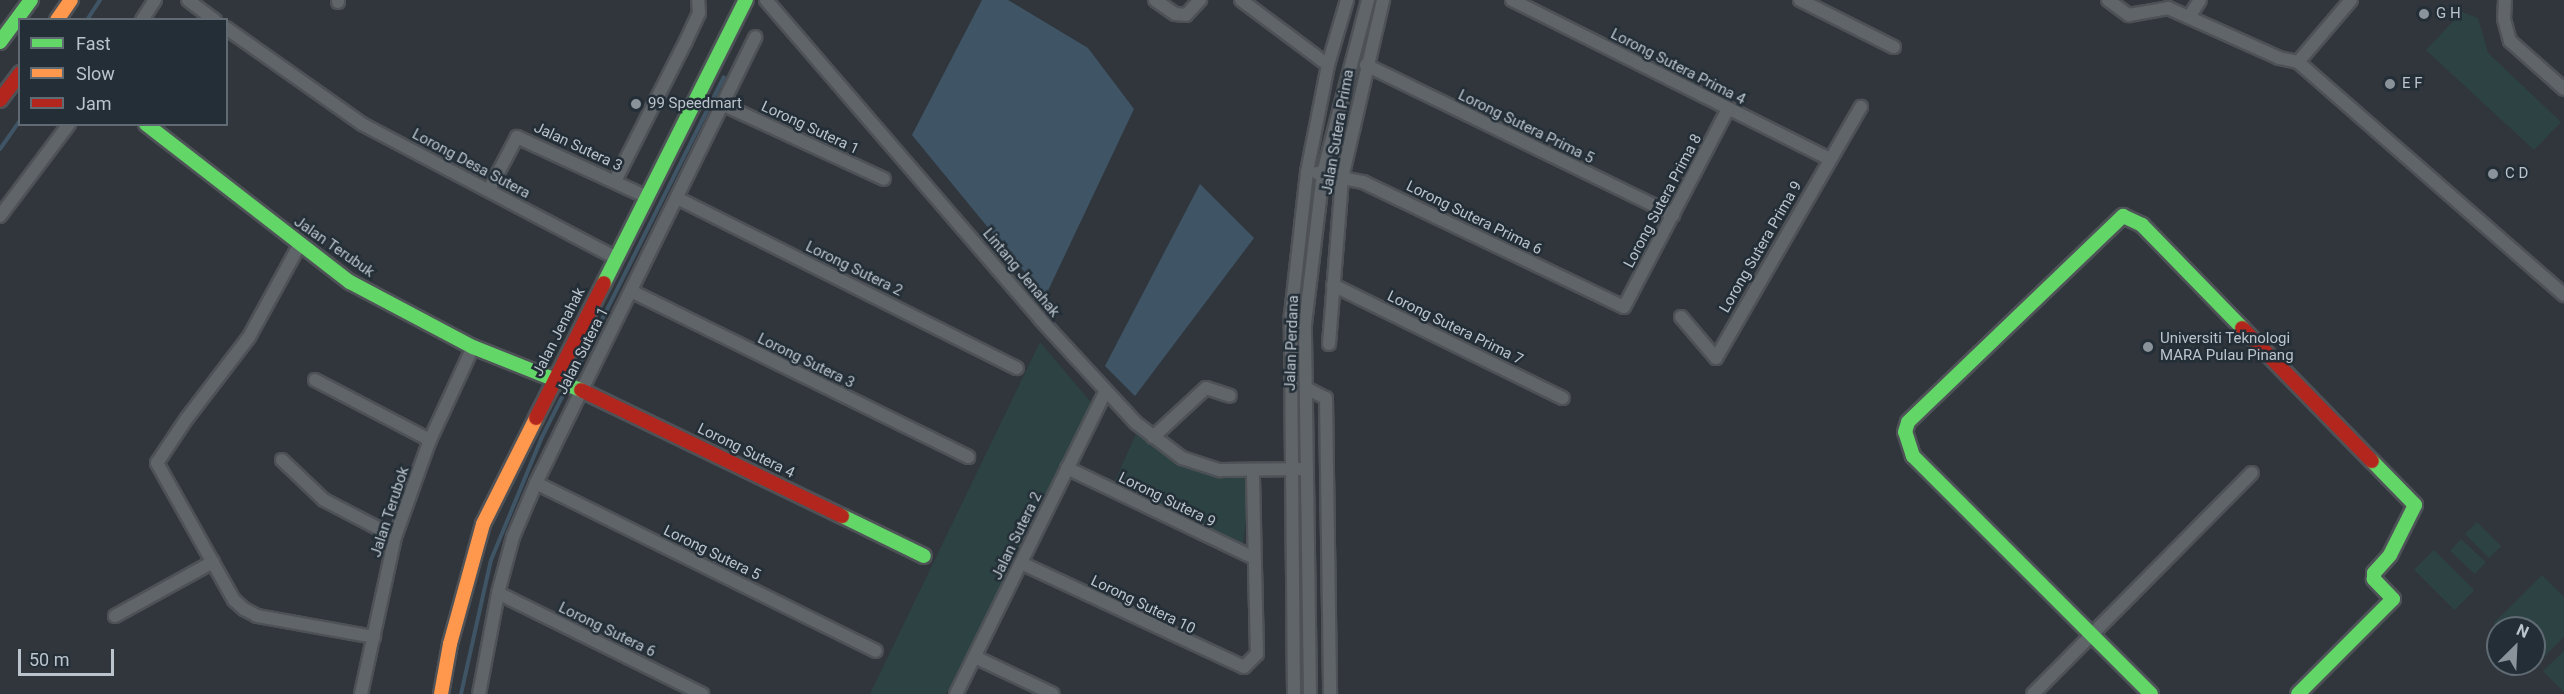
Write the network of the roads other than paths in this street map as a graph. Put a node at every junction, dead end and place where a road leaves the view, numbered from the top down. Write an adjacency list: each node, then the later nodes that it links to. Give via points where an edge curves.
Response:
1 (31, 0): 26 (main road)
2 (71, 0): 21 (main road)
3 (155, 0): 22 (street)
4 (188, 0): 23 (street)
5 (698, 0): 44 (street, via 699,13)
6 (746, 0): 46 (main road, Jalan Jenahak)
7 (766, 0): 64 (street, Lintang Jenahak)
8 (1155, 0): 9 (street, via 1175,14 1186,15)
9 (1200, 0)
10 (1241, 0): 29 (street)
11 (1347, 0): 29 (street, Jalan Perdana)
12 (1368, 0): 41 (street, Jalan Perdana)
13 (1383, 0): 30 (street, Jalan Sutera Prima)
14 (1512, 0): 36 (street, Lorong Sutera Prima 4)
15 (1800, 0): 27 (street)
16 (2108, 0): 20 (street, via 2129,15 2142,16 2158,7)
17 (2200, 0): 20 (street)
18 (2351, 0): 28 (street)
19 (2505, 0): 32 (street, via 2504,19 2511,41)
20 (2189, 17): 28 (street, via 2279,58)
21 (58, 18)
22 (143, 18)
23 (212, 18)
24 (228, 29): 45 (street, Lorong Desa Sutera, via 362,124)
25 (755, 37): 34 (street, Jalan Sutera 1)
26 (0, 42)
27 (1894, 47)
28 (2298, 62): 54 (street)
29 (1328, 65): 40 (street, Jalan Perdana)
30 (1366, 65): 42 (street, Jalan Sutera Prima); 48 (street, Lorong Sutera Prima 5)
31 (18, 76): 33 (main road)
32 (2564, 89)
33 (0, 100)
34 (724, 105): 43 (street, Lorong Sutera 1); 47 (street, Jalan Sutera 1)
35 (1861, 107): 39 (street, Lorong Sutera Prima 9)
36 (1728, 109): 39 (street, Lorong Sutera Prima 4); 48 (street, Lorong Sutera Prima 8)
37 (68, 126): 49 (street)
38 (149, 126): 50 (main road, Jalan Terubuk)
39 (1829, 159): 56 (street, Lorong Sutera Prima 9, via 1716,358)
40 (1307, 172): 41 (street, Lorong Sutera Prima 6); 73 (street, Jalan Perdana, via 1291,315)
41 (1323, 173): 42 (street, Lorong Sutera Prima 6); 62 (street, Jalan Perdana, via 1305,324)
42 (1342, 178): 52 (street, Jalan Sutera Prima); 55 (street, Lorong Sutera Prima 6, via 1363,182)
43 (884, 179)
44 (615, 181): 45 (street, Jalan Sutera 3, via 517,137); 46 (street, Jalan Sutera 3)
45 (489, 190): 51 (street, Lorong Desa Sutera)
46 (647, 197): 51 (main road, Jalan Jenahak)
47 (677, 198): 53 (street, Jalan Sutera 1); 59 (street, Lorong Sutera 2)
48 (1673, 215): 55 (street, Lorong Sutera Prima 8)
49 (0, 216)
50 (300, 244): 58 (main road, Jalan Terubuk, via 350,282); 80 (street, via 249,337 157,463)
51 (616, 258): 60 (main road, Jalan Jenahak)
52 (1333, 285): 57 (street, Jalan Sutera Prima); 66 (street, Lorong Sutera Prima 7)
53 (631, 291): 63 (street, Jalan Sutera 1); 69 (street, Lorong Sutera 3)
54 (2564, 295)
55 (1624, 307)
56 (1681, 317)
57 (1329, 344)
58 (473, 347): 60 (main road, Jalan Terubuk); 68 (street, Jalan Terubok)
59 (1017, 368)
60 (554, 379): 63 (main road, Lorong Sutera 4); 89 (main road, Jalan Jenahak, via 483,524 450,644)
61 (315, 380): 68 (street)
62 (1306, 388): 72 (street, Jalan Perdana); 96 (street, via 1326,398)
63 (580, 389): 76 (street, Jalan Sutera 1); 78 (main road, Lorong Sutera 4)
64 (1105, 392): 67 (street, Lintang Jenahak); 71 (street, Jalan Sutera 2)
65 (1230, 396): 67 (street, via 1206,388)
66 (1563, 398)
67 (1153, 437): 74 (street, Lintang Jenahak, via 1182,458 1220,470)
68 (430, 440): 77 (street, Jalan Terubok)
69 (968, 457)
70 (282, 460): 77 (street, via 324,501)
71 (1067, 468): 79 (street, Lorong Sutera 9); 81 (street, Jalan Sutera 2)
72 (1307, 469): 73 (street, Lintang Jenahak); 95 (street, Jalan Perdana)
73 (1290, 470): 74 (street, Lintang Jenahak); 94 (street, Jalan Perdana)
74 (1253, 471): 79 (street)
75 (2252, 473): 84 (street)
76 (536, 483): 82 (street, Jalan Sutera 1, via 513,537); 86 (street, Lorong Sutera 5)
77 (395, 537): 85 (street, Jalan Terubok)
78 (924, 556)
79 (1254, 558): 81 (street, Lorong Sutera 10, via 1257,654 1244,667)
80 (213, 562): 83 (street); 85 (street, via 234,600 257,616)
81 (1021, 563): 87 (street, Jalan Sutera 2)
82 (498, 593): 90 (street, Jalan Sutera 1); 91 (street, Lorong Sutera 6)
83 (115, 616)
84 (2092, 635): 97 (street); 98 (main road); 99 (main road, via 1913,456 1905,432 1908,422 2122,216 2142,225 2415,505 2390,555 2374,573 2374,579 2393,599)
85 (374, 637): 88 (street, Jalan Terubok)
86 (876, 651)
87 (975, 657): 92 (street, Jalan Sutera 2); 93 (street)
88 (361, 694)
89 (441, 694)
90 (479, 694)
91 (702, 694)
92 (956, 694)
93 (1053, 694)
94 (1294, 694)
95 (1310, 694)
96 (1329, 694)
97 (2033, 694)
98 (2151, 694)
99 (2298, 694)

